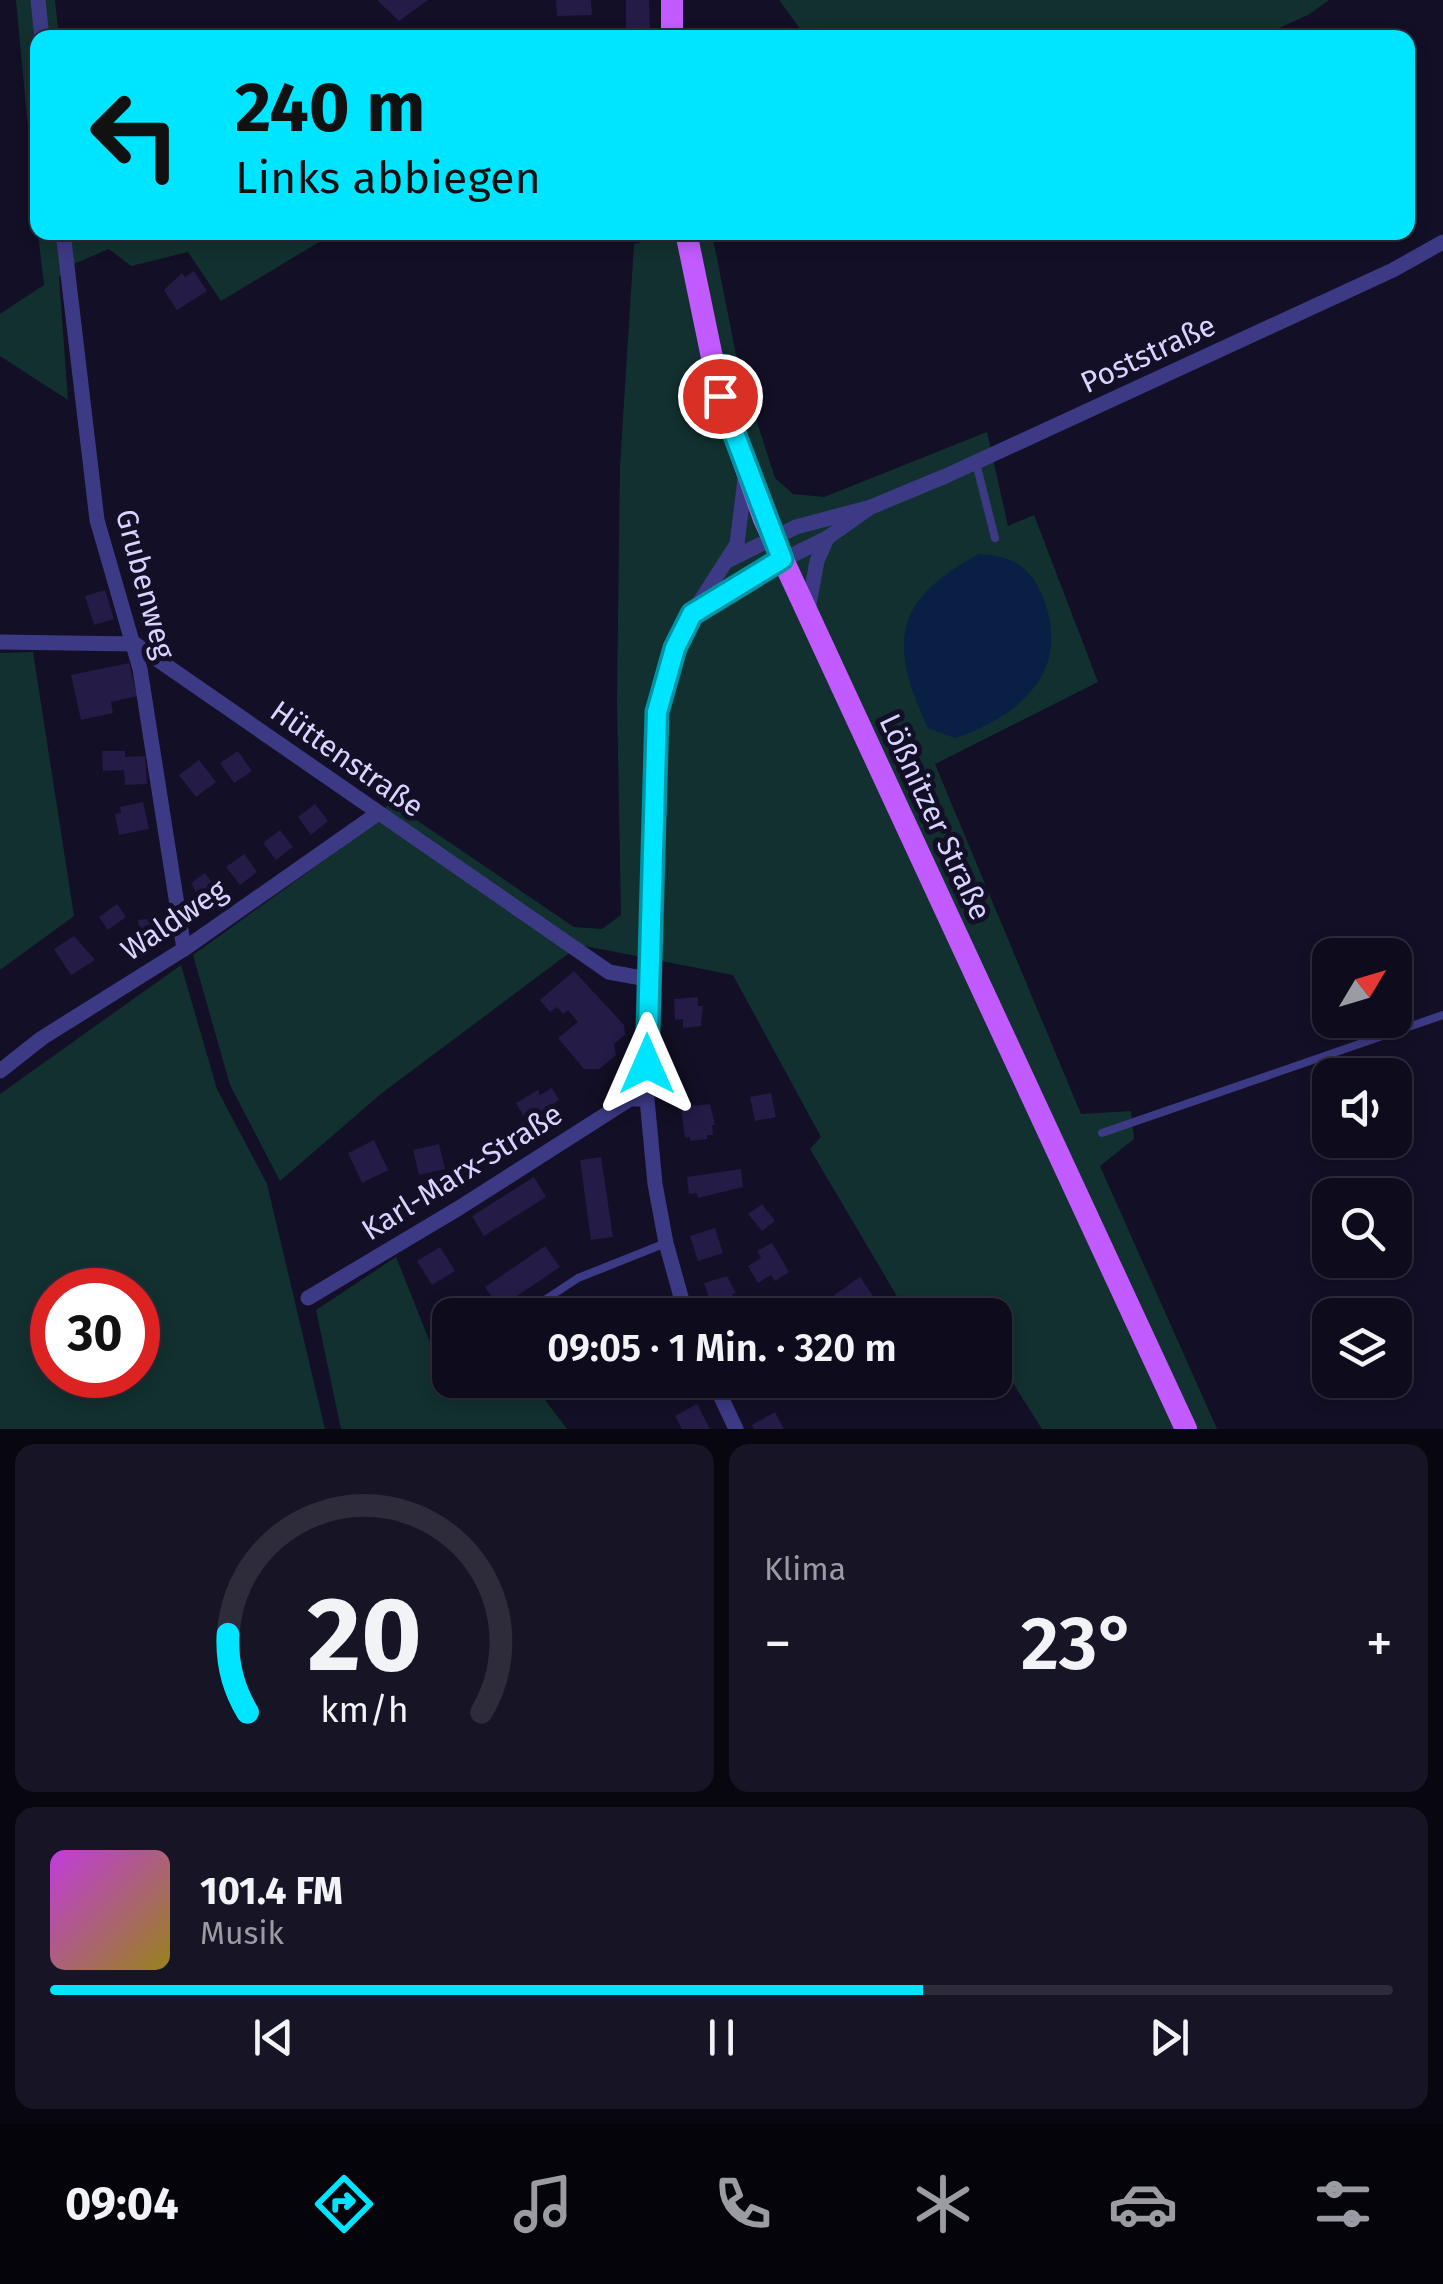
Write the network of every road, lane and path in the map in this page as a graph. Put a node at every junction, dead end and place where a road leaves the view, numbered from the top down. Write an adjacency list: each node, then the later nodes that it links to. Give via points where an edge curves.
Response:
1 (38, 0): 3 (street)
2 (672, 0): 4 (main road)
3 (41, 30)
4 (672, 30)
5 (63, 240): 18 (street, Grubenweg, via 98,520)
6 (688, 240): 9 (main road, Lößnitzer Straße, via 720,396)
7 (1443, 242): 8 (street, Poststraße)
8 (976, 463): 10 (street, Poststraße); 12 (lane)
9 (746, 472): 13 (main road, Lößnitzer Straße); 14 (street, via 741,529)
10 (871, 507): 11 (street, Poststraße); 13 (street, Poststraße)
11 (828, 538): 13 (street, Poststraße); 16 (street)
12 (995, 538)
13 (777, 548): 14 (street); 15 (street); 16 (main road, Lößnitzer Straße)
14 (729, 560): 15 (street)
15 (692, 614): 21 (street, via 657,712)
16 (807, 614): 32 (main road, Lößnitzer Straße)
17 (0, 642): 18 (street)
18 (135, 644): 19 (street, Hüttenstraße); 20 (street, Grubenweg)
19 (377, 814): 20 (street, Waldweg); 21 (street, Hüttenstraße, via 609,972)
20 (184, 949): 23 (street, Waldweg)
21 (646, 979): 24 (street)
22 (1443, 1015): 25 (lane)
23 (0, 1071)
24 (647, 1099): 26 (street); 27 (street, Karl-Marx-Straße, via 630,1100)
25 (1102, 1133)
26 (666, 1243): 28 (lane, via 578,1278); 29 (street)
27 (308, 1298)
28 (548, 1298)
29 (681, 1298)
30 (721, 1398): 31 (street)
31 (736, 1429)
32 (1186, 1429)

